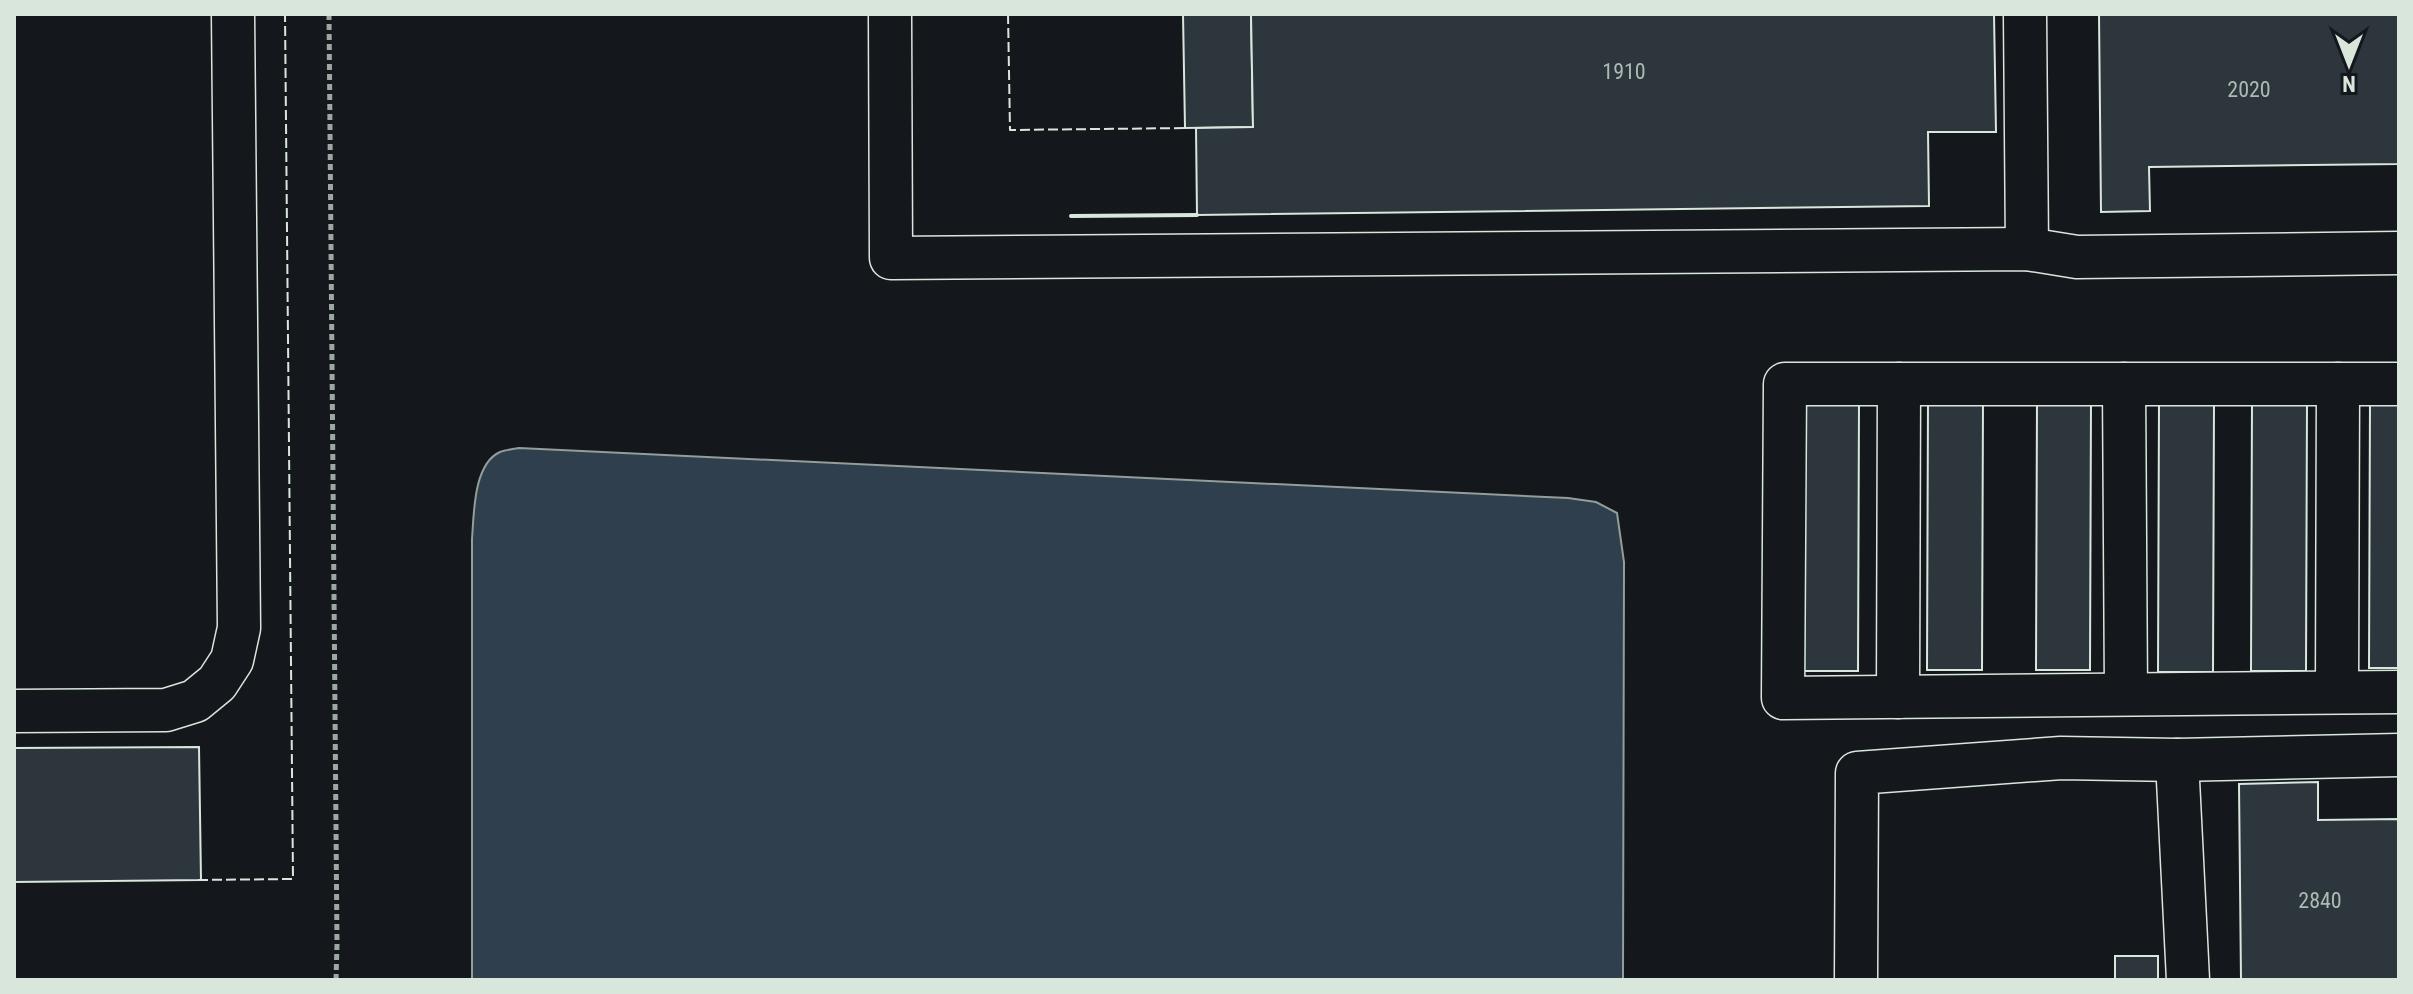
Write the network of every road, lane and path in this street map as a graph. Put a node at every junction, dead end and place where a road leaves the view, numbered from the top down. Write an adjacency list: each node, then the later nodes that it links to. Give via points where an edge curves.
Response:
1 (233, 14): 15 (lane, via 239,628 232,660 217,683 195,701 166,710)
2 (329, 14): 18 (path)
3 (890, 14): 5 (lane, via 891,258)
4 (2025, 14): 5 (lane)
5 (2027, 249): 6 (lane, via 2077,257)
6 (2399, 253)
7 (1899, 384): 8 (lane); 14 (lane); 14 (lane, via 1785,384 1783,682 1783,698)
8 (2124, 384): 9 (lane); 13 (lane)
9 (2338, 384): 10 (lane); 11 (lane)
10 (2399, 384)
11 (2337, 692): 12 (lane); 13 (lane)
12 (2399, 692)
13 (2126, 694): 14 (lane)
14 (1898, 697)
15 (14, 711)
16 (2399, 755): 17 (lane)
17 (2177, 760): 19 (lane, via 2061,758 1857,773); 20 (lane)
18 (336, 980)
19 (1856, 980)
20 (2188, 980)

